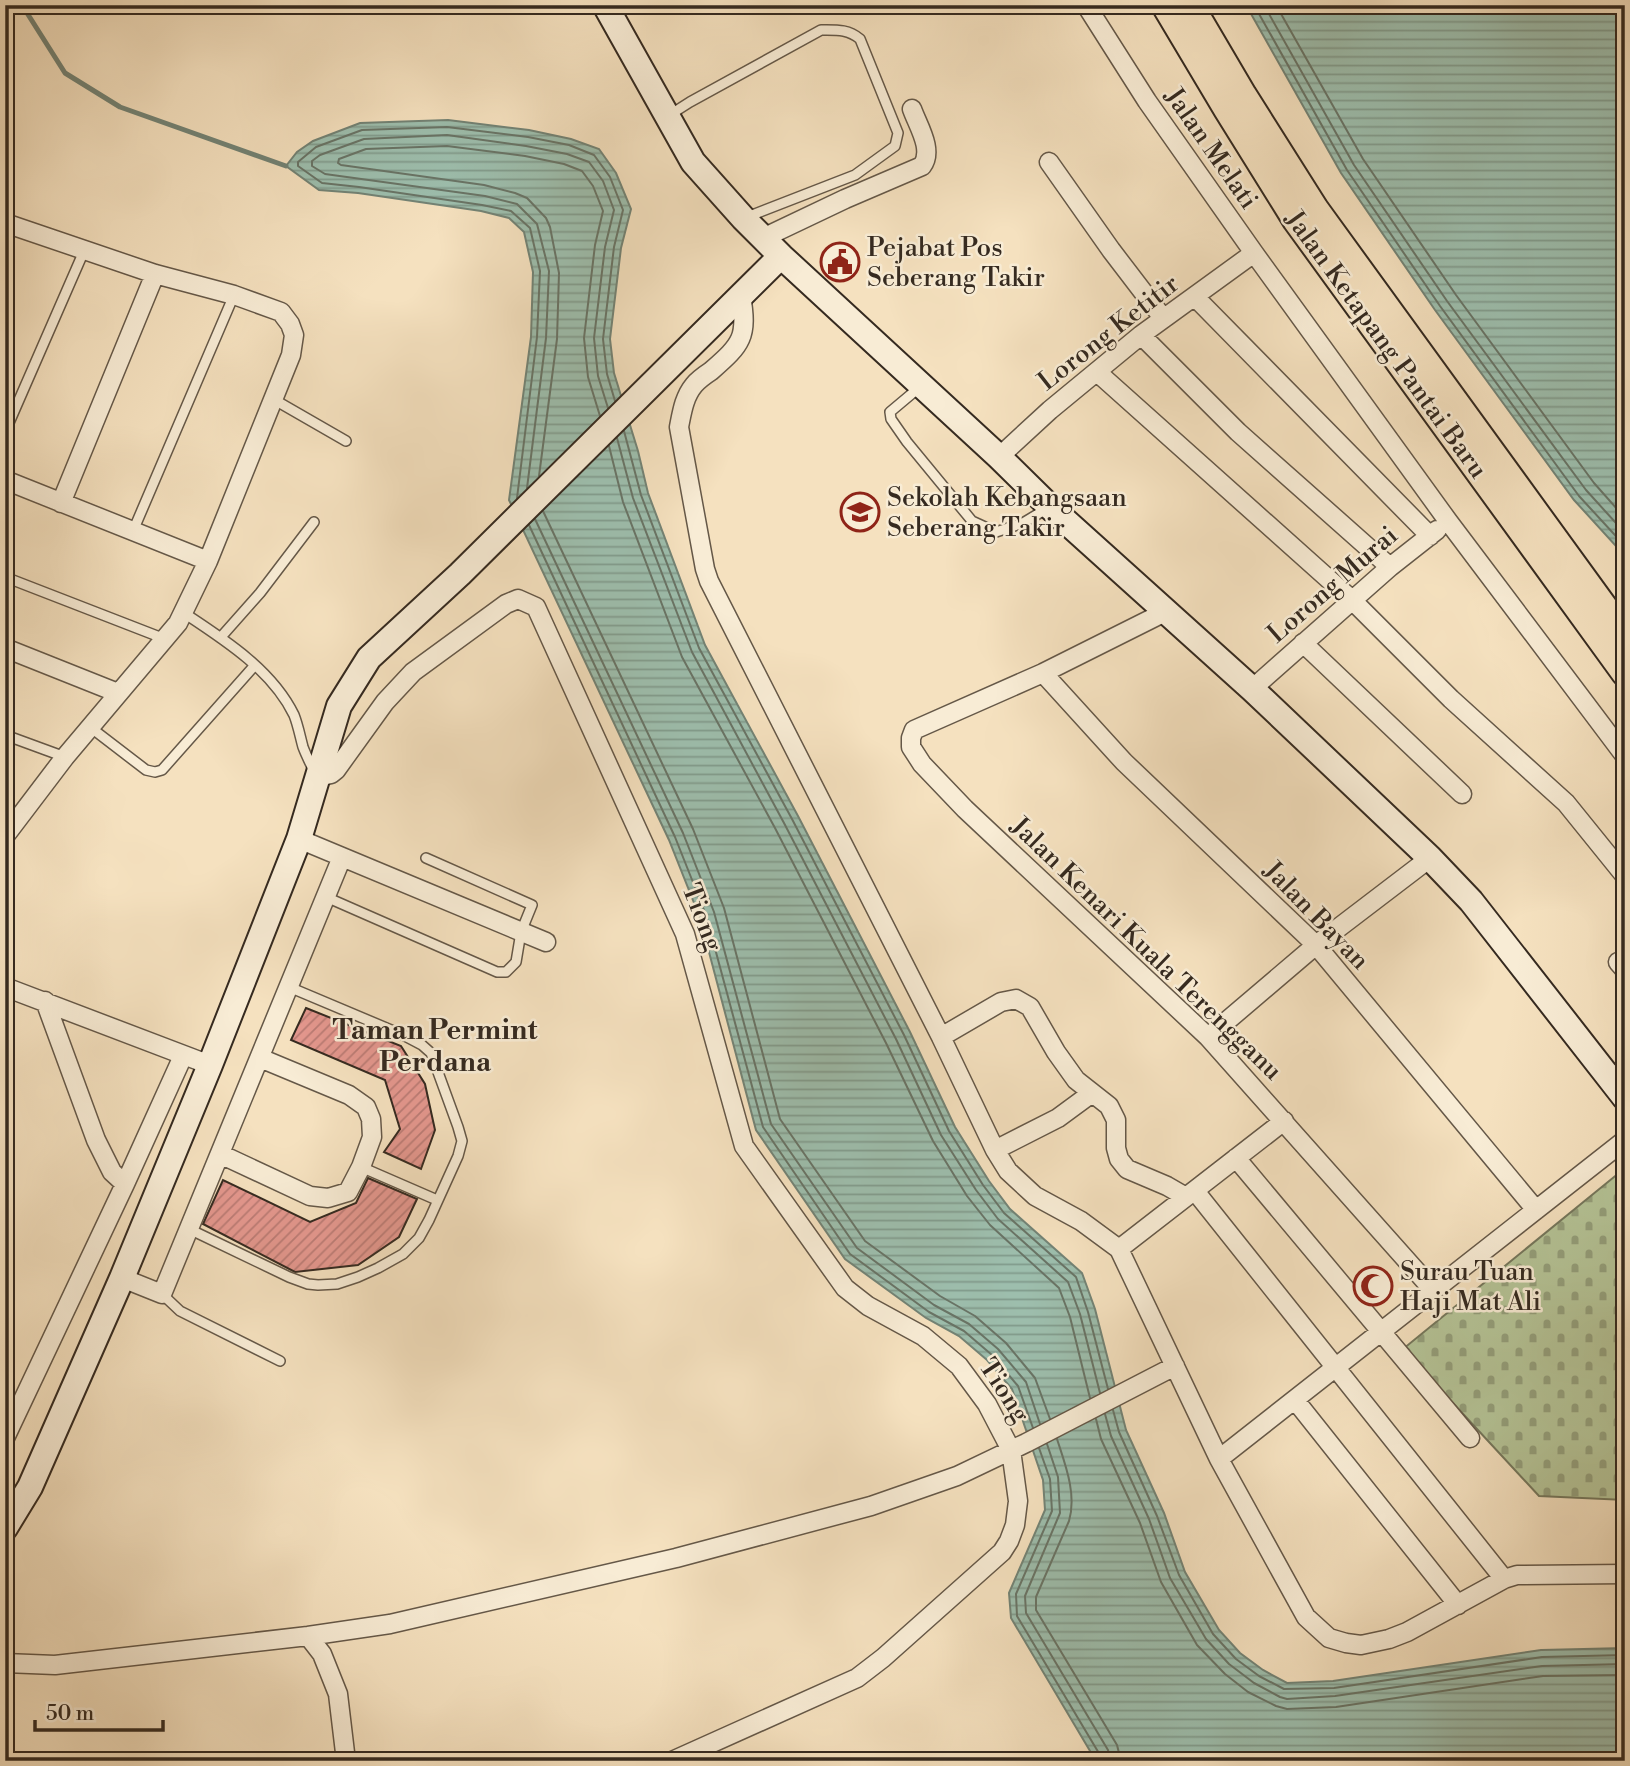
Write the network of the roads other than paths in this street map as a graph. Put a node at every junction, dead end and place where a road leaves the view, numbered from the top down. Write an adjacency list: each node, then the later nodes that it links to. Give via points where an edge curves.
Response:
1 (605, 5): 6 (street)
2 (1086, 5): 12 (street, Jalan Melati)
3 (1166, 5): 46 (main road, Jalan Ketapang Pantai Baru, via 1296,220)
4 (1190, 5): 39 (main road, Jalan Ketapang Pantai Baru, via 1315,209)
5 (912, 109): 10 (street, via 927,149 922,166)
6 (666, 117): 8 (street, via 692,163); 8 (lane, via 821,30 844,30 860,39 898,133 895,146 855,175)
7 (1049, 162): 18 (street)
8 (743, 218): 10 (street)
9 (5, 223): 11 (street)
10 (763, 238): 13 (street)
11 (84, 251): 14 (street); 23 (lane)
12 (1254, 253): 17 (street, Lorong Ketitir); 29 (street, Jalan Melati)
13 (781, 256): 16 (street); 21 (street)
14 (155, 274): 15 (street); 27 (street)
15 (234, 295): 22 (street, via 281,312 290,324 294,335 291,355); 31 (lane)
16 (741, 295): 53 (street, via 369,658 339,706); 69 (street, via 742,337 734,351 694,385 683,404 679,427 705,569)
17 (1195, 297): 18 (street, Lorong Ketitir); 32 (street)
18 (1163, 318): 19 (street, Lorong Ketitir)
19 (1141, 335): 20 (street, Lorong Ketitir); 34 (street, via 1238,432)
20 (1097, 372): 25 (street, Lorong Ketitir); 36 (street)
21 (921, 386): 25 (street); 28 (lane, via 890,412 891,419 972,521 996,532)
22 (273, 399): 24 (lane); 33 (street)
23 (5, 432)
24 (346, 441)
25 (999, 457): 28 (street)
26 (5, 481): 27 (street)
27 (61, 503): 31 (street)
28 (1050, 507): 37 (street)
29 (1448, 521): 32 (street, Lorong Murai); 51 (street, Jalan Melati)
30 (314, 522): 40 (lane)
31 (133, 531): 33 (street)
32 (1430, 536): 34 (street, Lorong Murai)
33 (208, 561): 38 (street)
34 (1390, 567): 36 (street, Lorong Murai)
35 (5, 577): 41 (lane)
36 (1352, 600): 42 (street, Lorong Murai); 61 (street, via 1451,699 1566,803)
37 (1165, 612): 45 (street); 47 (street)
38 (184, 613): 40 (lane); 41 (street)
39 (1625, 636)
40 (221, 637): 44 (lane)
41 (165, 639): 48 (street)
42 (1303, 643): 47 (street, Lorong Murai); 54 (street)
43 (5, 648): 48 (street)
44 (255, 665): 49 (lane, via 162,770 146,770); 53 (lane, via 290,708)
45 (1043, 673): 65 (street, Jalan Bayan, via 1124,762); 70 (street, Jalan Kenari Kuala Terengganu, via 914,730 911,747 965,809)
46 (1625, 673)
47 (1252, 689): 60 (street)
48 (118, 693): 49 (street)
49 (90, 727): 52 (street)
50 (5, 735): 52 (lane)
51 (1625, 756)
52 (65, 758): 55 (street)
53 (317, 777): 57 (street); 98 (street, Tiong, via 336,770 413,672 506,604 518,599 536,607 685,934 744,1146 845,1288 923,1336 959,1366)
54 (1462, 794)
55 (12, 816): 56 (street)
56 (5, 835)
57 (299, 839): 58 (street); 73 (street)
58 (342, 858): 62 (street); 63 (street)
59 (426, 858): 63 (lane, via 532,905)
60 (1430, 858): 65 (street); 74 (street)
61 (1625, 876)
62 (326, 897): 63 (lane, via 497,972 516,962); 67 (street)
63 (521, 932): 64 (street)
64 (546, 942)
65 (1316, 945): 70 (street); 85 (street, Jalan Bayan)
66 (5, 987): 68 (street)
67 (289, 987): 72 (street); 84 (lane, via 404,1035 431,1053 462,1141)
68 (45, 1001): 71 (street); 82 (street, via 96,1140 112,1172)
69 (941, 1037): 75 (street, via 1001,1002 1016,999 1030,1007 1076,1080); 78 (street)
70 (1208, 1037): 76 (street, Jalan Kenari Kuala Terengganu)
71 (183, 1056): 73 (street); 82 (street)
72 (260, 1058): 79 (street); 81 (street, via 349,1095 366,1107 372,1137)
73 (210, 1065): 88 (street)
74 (1620, 1082)
75 (1093, 1093): 78 (street, via 1058,1118); 83 (street, via 1109,1106 1116,1120 1116,1148 1127,1169)
76 (1284, 1121): 80 (street); 89 (street, Jalan Kenari Kuala Terengganu)
77 (1625, 1140): 85 (street)
78 (995, 1150): 87 (street, via 1008,1171 1035,1196 1081,1221)
79 (220, 1154): 81 (street, via 310,1196 328,1198 348,1192); 86 (street)
80 (1236, 1158): 83 (street); 91 (street)
81 (361, 1167): 84 (lane)
82 (125, 1184): 96 (street)
83 (1190, 1194): 87 (street); 94 (street)
84 (436, 1200): 86 (lane, via 419,1238 404,1254 337,1283 308,1284)
85 (1536, 1210): 89 (street)
86 (189, 1229): 90 (street)
87 (1119, 1250): 93 (street)
88 (121, 1278): 90 (street); 100 (street, via 30,1487)
89 (1434, 1291): 91 (street)
90 (162, 1294): 92 (lane, via 180,1311)
91 (1381, 1332): 94 (street); 97 (street)
92 (280, 1361)
93 (1175, 1366): 98 (street); 99 (street)
94 (1336, 1368): 95 (street); 102 (street)
95 (1294, 1400): 99 (street); 103 (street)
96 (5, 1438)
97 (1470, 1438)
98 (1019, 1446): 104 (street, via 957,1476 871,1506 676,1558 390,1624); 107 (street, via 1015,1525 992,1562 857,1678)
99 (1219, 1459): 103 (street, via 1306,1617 1329,1638 1362,1645 1389,1639)
100 (5, 1528)
101 (1625, 1574): 102 (street)
102 (1504, 1579): 103 (street)
103 (1458, 1605)
104 (308, 1636): 105 (street, via 55,1665); 106 (street, via 322,1654 338,1693)
105 (5, 1663)
106 (346, 1761)
107 (672, 1761)

